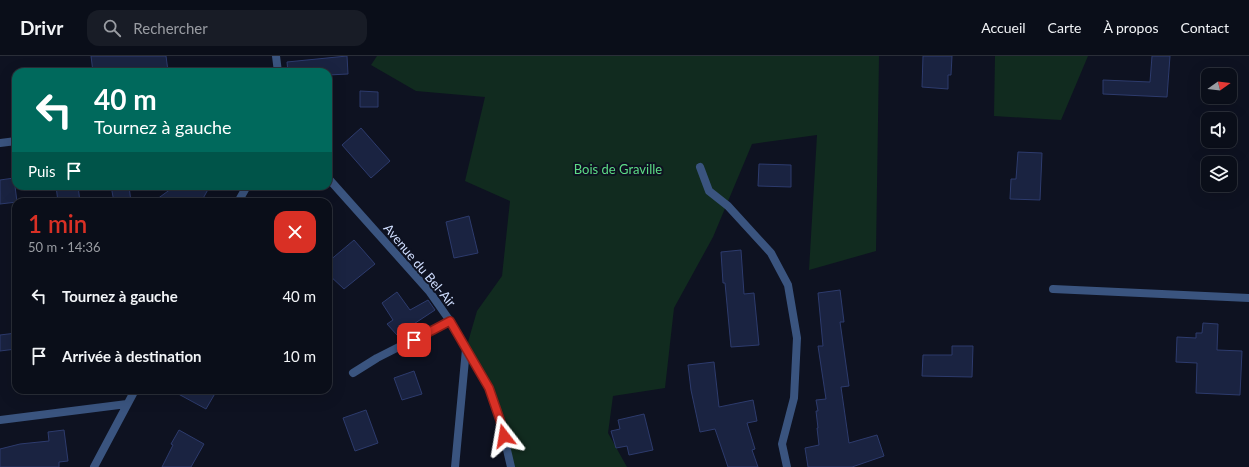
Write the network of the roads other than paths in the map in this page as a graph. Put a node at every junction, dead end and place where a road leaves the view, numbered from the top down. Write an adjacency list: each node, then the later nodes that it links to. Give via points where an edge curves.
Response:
1 (276, 56): 2 (street)
2 (278, 68)
3 (12, 142): 4 (street)
4 (0, 143)
5 (700, 167): 18 (street, via 709,191 728,206 771,253 788,285 797,338 794,398 782,444)
6 (332, 182): 9 (street, Avenue du Bel-Air, via 429,291)
7 (1054, 289): 8 (street)
8 (1249, 298)
9 (450, 321): 10 (street, Avenue du Bel-Air); 11 (street)
10 (466, 348): 16 (street); 17 (street, Avenue du Bel-Air, via 489,388 500,420)
11 (353, 373)
12 (133, 394): 13 (street)
13 (127, 404): 14 (street); 15 (street)
14 (0, 420)
15 (94, 467)
16 (455, 467)
17 (511, 467)
18 (787, 467)

